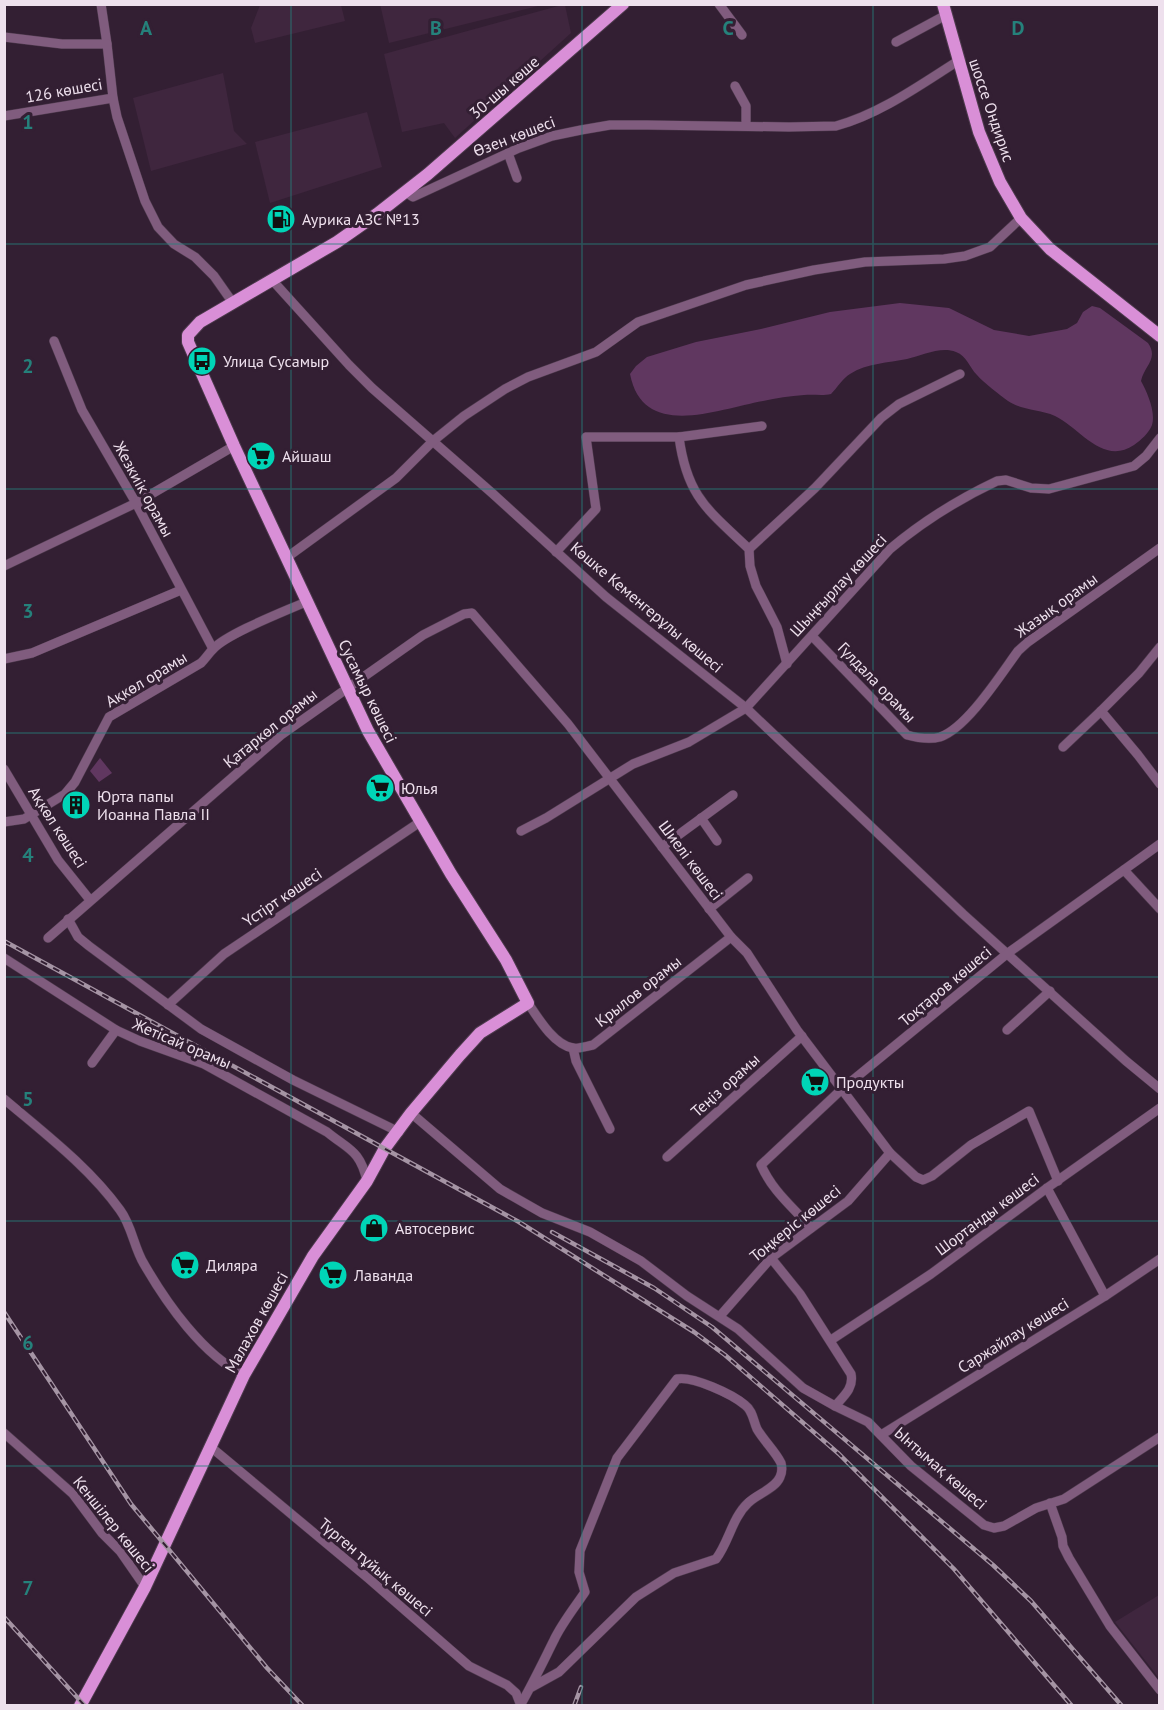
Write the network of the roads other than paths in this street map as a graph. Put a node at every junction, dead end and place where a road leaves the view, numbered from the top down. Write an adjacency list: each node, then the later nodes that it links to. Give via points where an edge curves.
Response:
1 (101, 4): 8 (street, 126 көшесі)
2 (623, 4): 16 (main road, 30-шы көше)
3 (719, 4): 5 (street)
4 (945, 10): 7 (street); 9 (main road, шоссе Ондирис)
5 (742, 35)
6 (4, 37): 8 (street, via 62,44)
7 (896, 42)
8 (107, 44): 11 (street, 126 көшесі)
9 (958, 61): 13 (street, Өзен көшесі, via 852,122 823,127); 17 (main road, шоссе Ондирис, via 979,132 1000,182)
10 (735, 86): 13 (street, via 746,106)
11 (113, 98): 12 (street, 126 көшесі); 19 (street, via 145,201 158,227 214,276)
12 (4, 116)
13 (746, 126): 14 (street, Өзен көшесі, via 610,125 552,136)
14 (508, 153): 15 (street); 16 (street, Өзен көшесі, via 413,197)
15 (517, 178)
16 (405, 192): 18 (main road, Өзен көшесі, via 337,242)
17 (1021, 218): 21 (main road, шоссе Ондирис, via 1050,249); 27 (street, via 990,247 965,256 865,262 814,270 746,285 638,322 596,352 546,369 505,389)
18 (273, 280): 19 (main road, Өзен көшесі); 27 (street, Көшке Кеменгерұлы көшесі, via 349,365)
19 (233, 303): 20 (main road, Өзен көшесі, via 200,322)
20 (188, 335): 28 (main road, Сусамыр көшесі)
21 (1160, 336)
22 (54, 341): 29 (street, Жезкиік орамы, via 82,410)
23 (960, 374): 31 (street, via 899,404 881,418 815,488)
24 (762, 426): 25 (street)
25 (679, 437): 31 (street, via 687,475 697,497); 32 (street, via 586,437 596,509)
26 (1160, 438): 38 (street, Шыңғырлау көшесі, via 1134,465 1049,489 1006,480 974,492 890,549)
27 (433, 441): 32 (street, Көшке Кеменгерұлы көшесі); 33 (street, via 396,478)
28 (234, 446): 29 (street); 33 (main road, Сусамыр көшесі)
29 (136, 503): 34 (street); 35 (street, Жезкиік орамы)
30 (1160, 548): 46 (street, Жазық орамы, via 1028,642 961,724 940,737)
31 (749, 549): 42 (street, via 750,566 777,627)
32 (556, 552): 44 (street, Көшке Кеменгерұлы көшесі, via 606,597)
33 (286, 558): 36 (main road, Сусамыр көшесі)
34 (4, 566)
35 (181, 590): 40 (street, Жезкиік орамы); 41 (street, via 32,653)
36 (308, 601): 40 (street, Ақкөл орамы); 43 (main road, Сусамыр көшесі)
37 (447, 621): 43 (street, Қатаркөл орамы); 49 (street, Шиелі көшесі, via 472,613)
38 (812, 636): 42 (street, Шыңғырлау көшесі); 46 (street, Гүлдала орамы, via 908,735)
39 (1160, 646): 45 (street)
40 (213, 649): 52 (street, Ақкөл орамы, via 201,663 110,717 75,782 65,794)
41 (4, 659)
42 (787, 664): 44 (street, Шыңғырлау көшесі)
43 (347, 687): 55 (main road, Сусамыр көшесі); 62 (street, Қатаркөл орамы, via 281,735)
44 (746, 708): 49 (street, via 689,742); 68 (street, Көшке Кеменгерұлы көшесі)
45 (1101, 711): 47 (street); 50 (street)
46 (926, 739)
47 (1063, 747)
48 (4, 769): 52 (street, Ақкөл көшесі)
49 (609, 777): 56 (street); 59 (street, Шиелі көшесі)
50 (1160, 784)
51 (733, 795): 53 (street)
52 (30, 815): 54 (street, Ақкөл орамы); 62 (street, Ақкөл көшесі, via 58,860)
53 (701, 818): 57 (street); 59 (street)
54 (4, 822)
55 (420, 822): 71 (main road, Сусамыр көшесі, via 506,960); 72 (street, Үстірт көшесі, via 224,954)
56 (521, 831)
57 (717, 841)
58 (1160, 844): 60 (street, Тоқтаров көшесі)
59 (662, 847): 63 (street, Шиелі көшесі)
60 (1124, 870): 64 (street); 68 (street, Тоқтаров көшесі)
61 (748, 878): 63 (street)
62 (90, 900): 65 (street, Қатаркөл орамы)
63 (710, 909): 66 (street, Шиелі көшесі)
64 (1160, 909)
65 (68, 919): 67 (street, Қатаркөл орамы); 72 (street, via 78,937)
66 (731, 937): 75 (street, Шиелі көшесі, via 757,966); 76 (street, Крылов орамы, via 605,1038 593,1045)
67 (48, 938)
68 (1008, 952): 70 (street, Көшке Кеменгерұлы көшесі); 78 (street, Тоқтаров көшесі)
69 (4, 958): 73 (street, Жетісай орамы)
70 (1050, 990): 74 (street); 79 (street, Көшке Кеменгерұлы көшесі)
71 (528, 1003): 76 (street, Сусамыр көшесі, via 542,1026); 82 (main road, Малахов көшесі, via 480,1033)
72 (168, 1005): 84 (street, via 201,1029 293,1080)
73 (116, 1030): 77 (street); 87 (street, Жетісай орамы, via 204,1064 327,1132 351,1148 363,1163)
74 (1007, 1030)
75 (802, 1036): 78 (street, Шиелі көшесі); 86 (street, Теңіз орамы)
76 (573, 1048): 83 (street)
77 (92, 1063)
78 (842, 1089): 85 (street, Шиелі көшесі); 90 (street, Тоқтаров көшесі, via 761,1165 779,1196)
79 (1160, 1089)
80 (4, 1099): 96 (street, via 96,1181 122,1212 162,1293 207,1347 227,1367)
81 (1160, 1108): 88 (street, Шортанды көшесі)
82 (411, 1113): 84 (main road, Малахов көшесі); 94 (street, Ынтымақ көшесі, via 500,1189 542,1213 623,1249)
83 (610, 1129)
84 (399, 1132): 87 (main road, Малахов көшесі)
85 (890, 1153): 88 (street, Шиелі көшесі, via 923,1180 971,1145 1029,1111); 90 (street, Тоңкерiс көшесі, via 848,1201)
86 (667, 1157)
87 (367, 1180): 96 (main road, Малахов көшесі, via 313,1256)
88 (1058, 1180): 89 (street, Шортанды көшесі)
89 (1047, 1188): 93 (street); 95 (street, Шортанды көшесі, via 932,1275)
90 (812, 1228): 91 (street, Тоңкерiс көшесі)
91 (771, 1258): 94 (street, Тоңкерiс көшесі); 95 (street)
92 (1160, 1259): 93 (street, Саржайлау көшесі)
93 (1105, 1296): 99 (street, Саржайлау көшесі)
94 (720, 1316): 97 (street, Ынтымақ көшесі, via 803,1388)
95 (831, 1340): 97 (street, via 852,1381)
96 (244, 1375): 101 (main road, Малахов көшесі)
97 (835, 1406): 99 (street, Ынтымақ көшесі, via 868,1422)
98 (4, 1433): 103 (street, Кеншілер көшесі, via 73,1494)
99 (881, 1435): 102 (street, Ынтымақ көшесі, via 911,1466 984,1525 1004,1526)
100 (1160, 1437): 102 (street, Ынтымақ көшесі, via 1079,1491)
101 (212, 1449): 103 (main road, Малахов көшесі); 106 (street, Түрген тұйық көшесі, via 469,1666 507,1685)
102 (1050, 1503): 105 (street, via 1069,1558 1110,1626)
103 (145, 1587): 107 (main road, Малахов көшесі)
104 (530, 1688): 104 (street, via 559,1672 636,1597 674,1573 716,1559 748,1502 780,1478 780,1463 745,1405 708,1386 677,1379 617,1458 580,1551 579,1572 585,1592 554,1638); 106 (street)
105 (1160, 1690)
106 (521, 1705)
107 (80, 1706)

